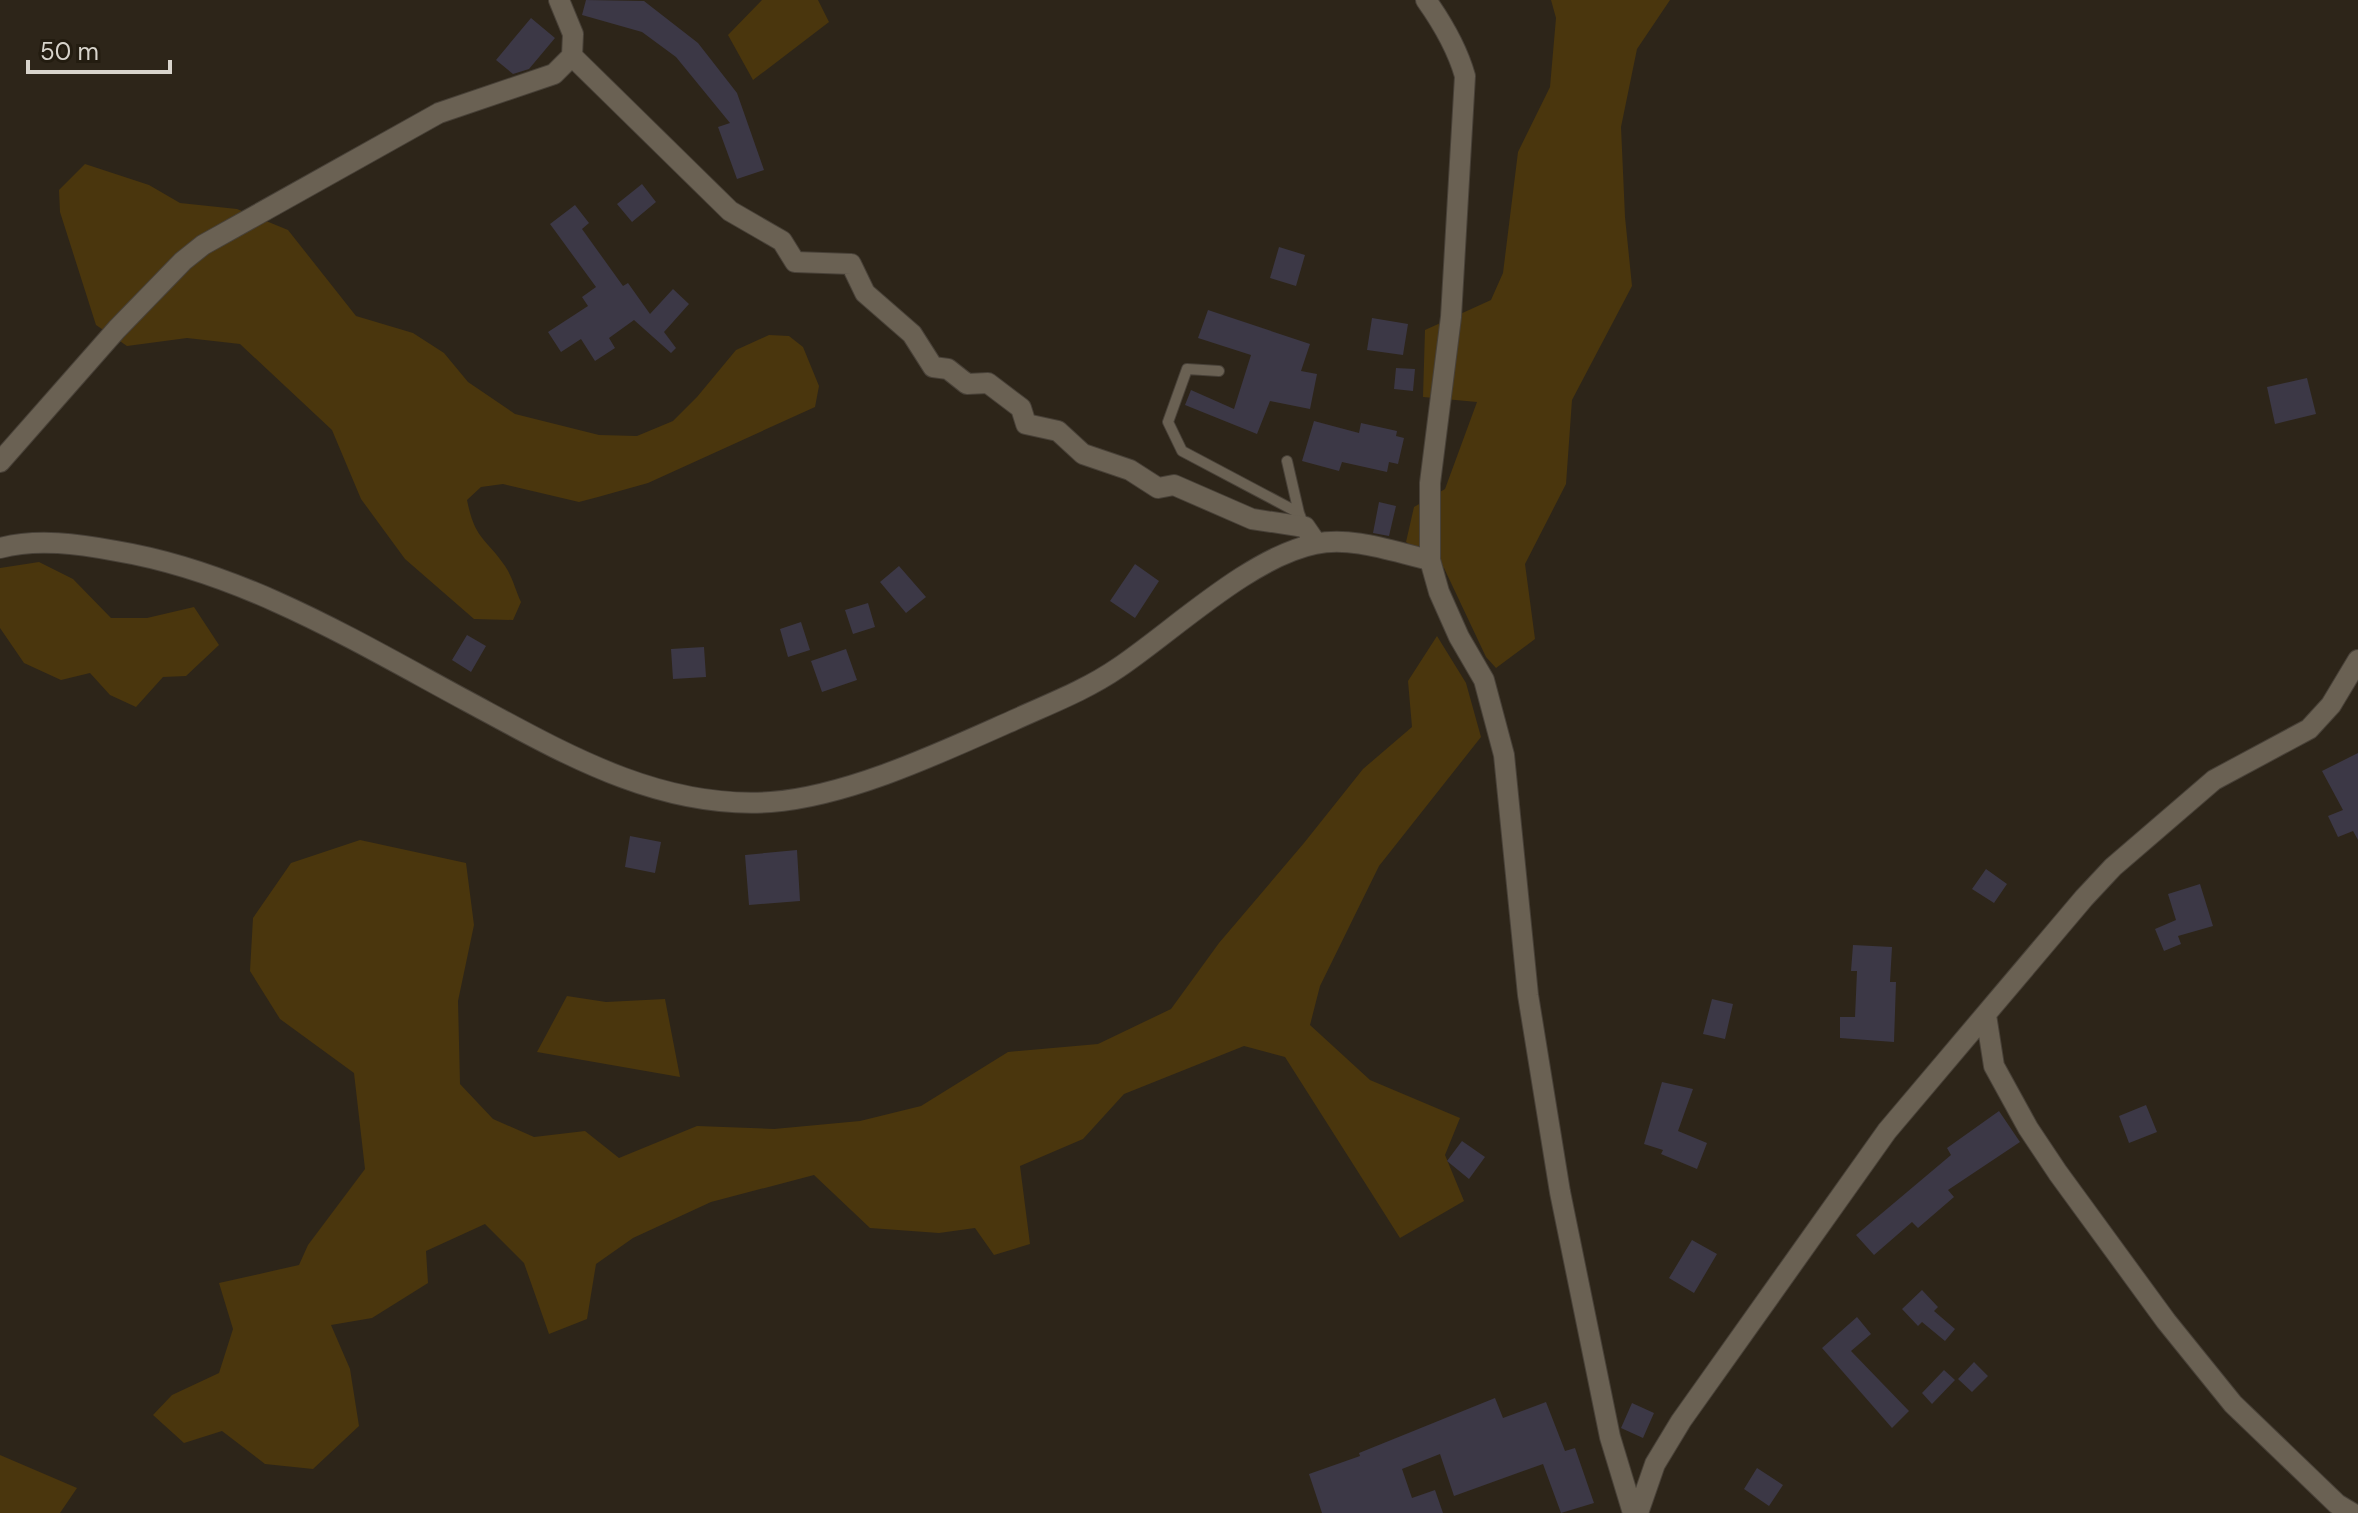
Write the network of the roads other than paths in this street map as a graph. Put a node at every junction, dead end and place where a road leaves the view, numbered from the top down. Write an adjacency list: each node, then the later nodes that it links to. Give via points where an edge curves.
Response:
1 (559, 0): 3 (street, via 573,34)
2 (1426, 0): 9 (street, via 1443,24 1465,76 1451,317 1430,483)
3 (572, 56): 6 (street, via 554,74 439,113 203,245 117,329); 7 (street, via 730,211 782,241 795,262 851,264 865,293 912,334 933,367 948,369 967,384 988,383 1021,408 1026,424 1058,431 1083,454 1130,470 1158,488 1174,485 1252,519)
4 (1219, 371): 7 (lane, via 1187,369 1168,422 1182,451)
5 (1287, 461): 7 (lane)
6 (0, 462)
7 (1307, 528): 8 (street, via 1284,555 1193,612 1118,669 1071,694 839,790 774,802 728,803 624,780 563,754 333,629 191,568 71,543); 9 (street)
8 (0, 548)
9 (1430, 560): 12 (street, via 1444,603 1484,680 1504,755 1528,995 1560,1192 1610,1437)
10 (2358, 660): 11 (street, via 2331,705 2309,729 2214,780 2113,867)
11 (1986, 1015): 12 (street, via 1887,1131 1681,1421 1655,1464); 13 (street, via 2001,1079 2028,1128 2116,1253 2233,1404)
12 (1635, 1513)
13 (2352, 1513)

